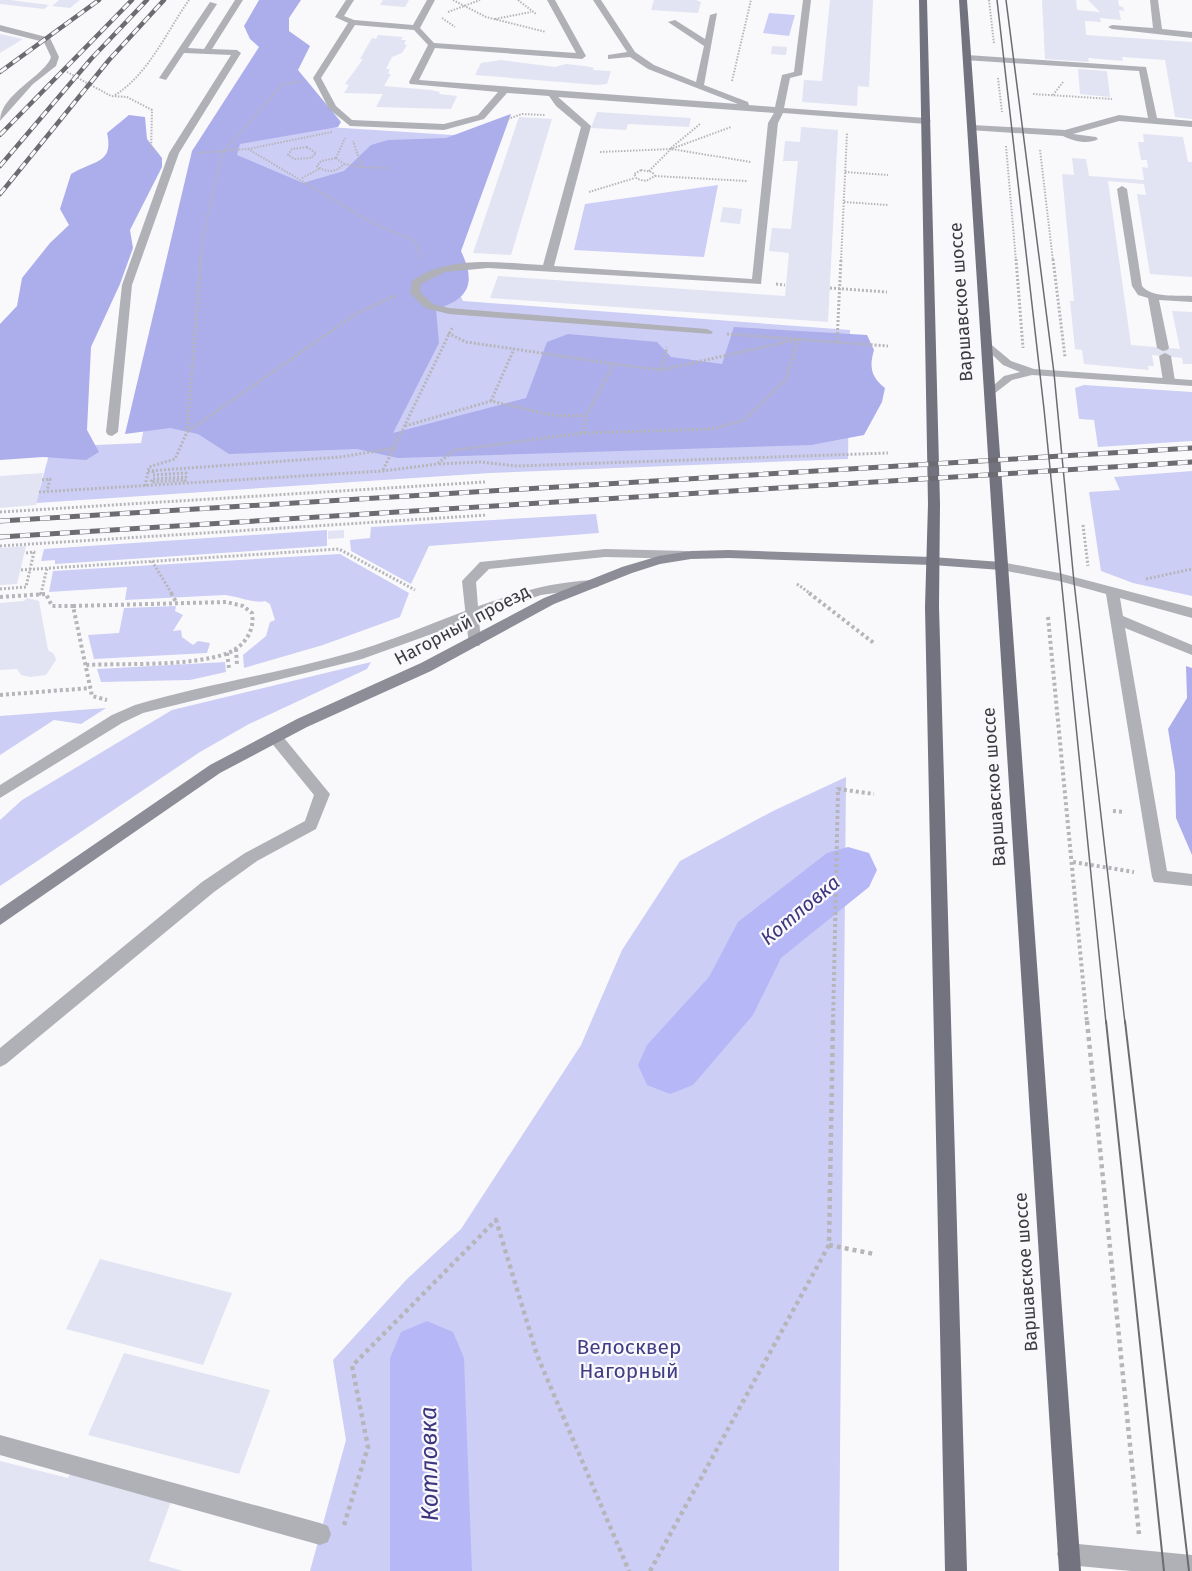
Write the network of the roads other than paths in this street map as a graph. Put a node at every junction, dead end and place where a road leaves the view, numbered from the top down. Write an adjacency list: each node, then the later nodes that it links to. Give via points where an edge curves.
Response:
1 (239, 0): 22 (street)
2 (350, 0): 12 (street, via 339,17)
3 (431, 0): 16 (street)
4 (597, 0): 23 (street)
5 (807, 0): 31 (street, via 798,75 786,75)
6 (923, 0): 33 (main road, Варшавское шоссе)
7 (963, 0): 25 (main road, Варшавское шоссе)
8 (1154, 0): 17 (street)
9 (552, 2): 19 (street, via 582,56)
10 (213, 4): 21 (street)
11 (714, 15): 20 (street)
12 (352, 22): 16 (street); 28 (street, via 316,78 332,107 350,123 444,128 480,117)
13 (672, 22): 20 (street)
14 (1113, 27): 17 (street)
15 (0, 28): 32 (street, via 47,40 55,57)
16 (416, 28): 19 (street)
17 (1158, 31): 18 (street)
18 (1192, 34)
19 (432, 45): 28 (street, via 413,82)
20 (708, 45): 27 (street)
21 (180, 50): 22 (street); 26 (street)
22 (207, 50): 51 (street, via 237,53 174,153 127,285)
23 (632, 54): 24 (street); 27 (street, via 651,67)
24 (611, 57)
25 (967, 58): 34 (street, via 1143,69); 37 (main road, Варшавское шоссе)
26 (163, 78)
27 (700, 85): 30 (street)
28 (505, 90): 29 (street)
29 (551, 93): 30 (street); 42 (street, via 559,105 586,126)
30 (762, 111): 31 (street)
31 (779, 112): 33 (street); 42 (street, via 773,123 757,282)
32 (0, 118)
33 (926, 121): 53 (main road, Варшавское шоссе)
34 (1153, 121): 35 (street); 36 (street, via 1119,118)
35 (1192, 124)
36 (1093, 125): 38 (street); 39 (street)
37 (972, 128): 38 (street); 46 (main road, Варшавское шоссе)
38 (1065, 133): 40 (street)
39 (1192, 133)
40 (1093, 139)
41 (1122, 189): 43 (street, via 1137,286 1142,293)
42 (548, 268): 45 (street, via 454,266 427,274 417,283 415,293 429,306 441,310)
43 (1152, 296): 44 (street); 48 (street)
44 (1192, 299)
45 (707, 332)
46 (987, 344): 47 (street, via 1007,363); 50 (main road, Варшавское шоссе)
47 (1028, 371): 48 (street); 50 (street, via 1008,378)
48 (1169, 381): 49 (street)
49 (1192, 383)
50 (990, 394): 54 (main road, Варшавское шоссе)
51 (112, 432)
52 (691, 555): 53 (street, Нагорный проезд); 55 (street, Нагорный проезд, via 659,560); 58 (street, via 605,553 485,565 470,581)
53 (932, 561): 54 (street, Нагорный проезд); 71 (main road, Варшавское шоссе)
54 (1001, 566): 56 (street); 69 (main road, Варшавское шоссе)
55 (593, 584): 58 (street, via 568,584); 60 (street, Нагорный проезд, via 549,601)
56 (1112, 591): 57 (street); 59 (street)
57 (1192, 613)
58 (472, 615): 60 (street); 63 (street, via 390,646 296,674 140,709 117,719)
59 (1117, 619): 61 (street); 64 (street, via 1161,877)
60 (474, 643): 62 (street, Нагорный проезд)
61 (1192, 650)
62 (274, 737): 65 (street, Нагорный проезд, via 215,769); 66 (street, via 322,794 311,825 250,858 208,887)
63 (0, 792)
64 (1192, 880)
65 (0, 918)
66 (0, 1059)
67 (0, 1445): 68 (street)
68 (320, 1534)
69 (1069, 1563): 70 (street)
70 (1192, 1566)
71 (956, 1571)

